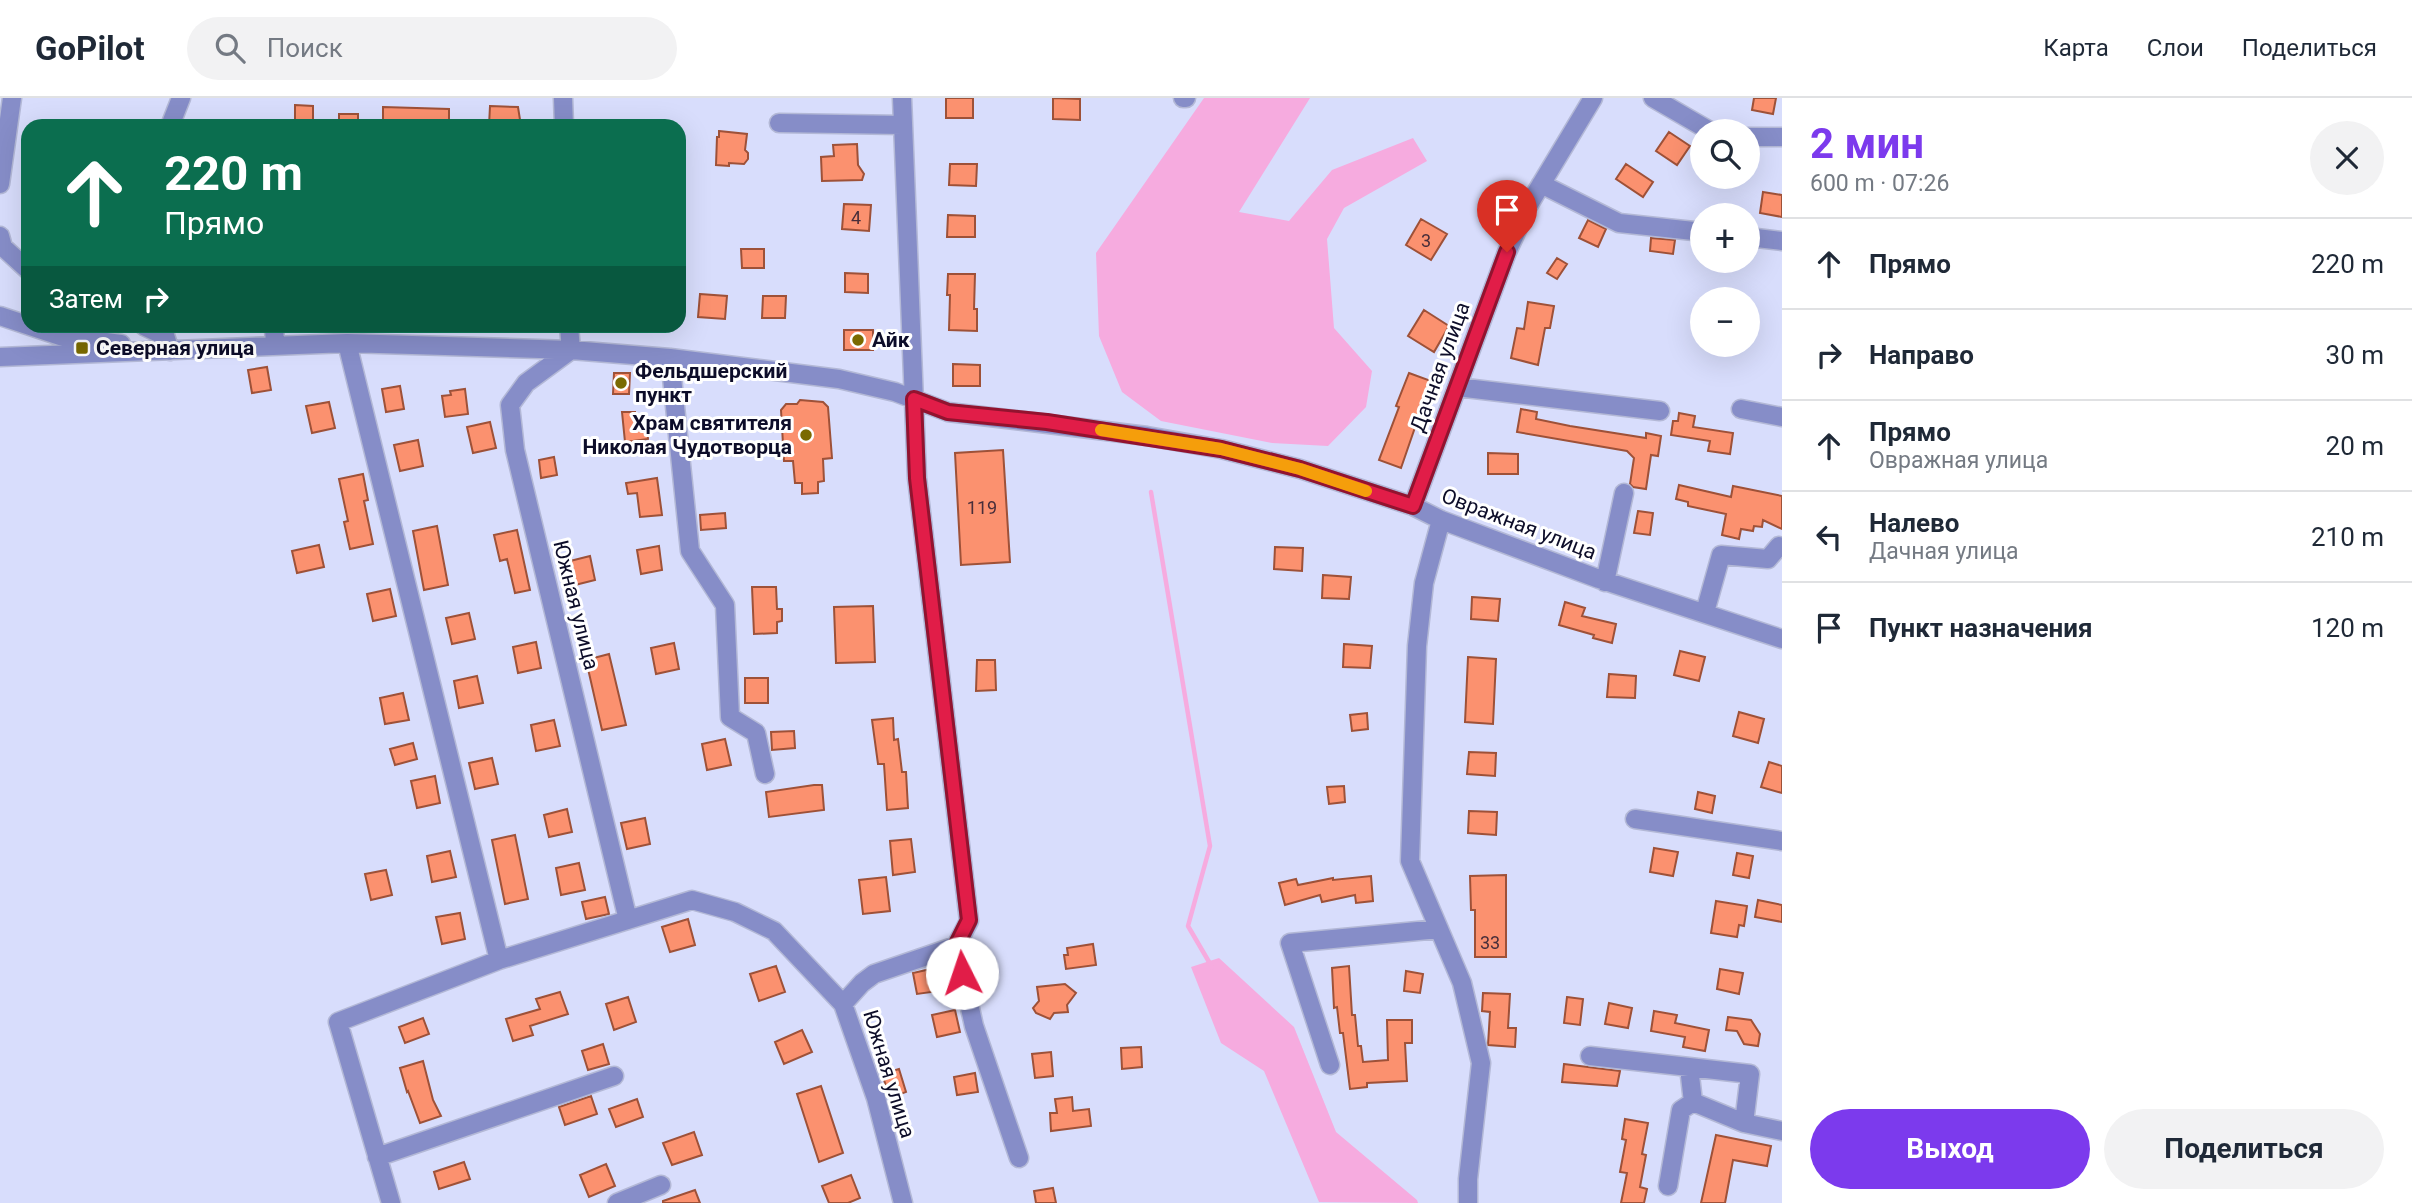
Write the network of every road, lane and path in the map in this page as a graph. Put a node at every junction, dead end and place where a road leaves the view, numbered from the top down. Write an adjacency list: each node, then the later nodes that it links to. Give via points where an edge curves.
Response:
1 (12, 98): 14 (street)
2 (181, 98): 7 (street)
3 (563, 98): 8 (street)
4 (902, 98): 11 (street)
5 (1593, 98): 15 (street, Дачная улица)
6 (1653, 98): 9 (street)
7 (173, 119)
8 (564, 119)
9 (1690, 119)
10 (779, 123): 11 (street)
11 (902, 125): 33 (street)
12 (1760, 137): 13 (street)
13 (1782, 137)
14 (0, 184)
15 (1541, 184): 16 (street, via 1619,223); 32 (street, Дачная улица, via 1507,252)
16 (1690, 231)
17 (0, 236): 20 (street, via 3,247)
18 (1760, 238): 19 (street)
19 (1782, 241)
20 (21, 264)
21 (0, 316): 22 (street)
22 (21, 323)
23 (51, 333): 26 (street)
24 (274, 333): 28 (street)
25 (570, 333): 29 (street)
26 (165, 337): 28 (street); 30 (street)
27 (346, 343): 28 (street); 29 (street); 50 (street)
28 (275, 346)
29 (571, 350): 31 (street); 47 (street, Южная улица, via 526,383 510,405 515,450)
30 (0, 357)
31 (670, 358): 33 (street, Овражная улица, via 839,379); 44 (street, via 690,551 725,605 730,717 756,733)
32 (1457, 387): 35 (street); 38 (street, Дачная улица)
33 (914, 399): 38 (street, Овражная улица, via 948,412 1221,449); 49 (street, via 917,478 969,920)
34 (1741, 409): 36 (street)
35 (1660, 411)
36 (1782, 417)
37 (1624, 493): 41 (street)
38 (1413, 506): 39 (street, Овражная улица)
39 (1441, 520): 41 (street, Овражная улица); 48 (street, via 1424,583 1417,646 1410,861)
40 (1779, 546): 42 (street, via 1768,559 1721,555)
41 (1605, 582): 42 (street, Овражная улица)
42 (1705, 612): 43 (street, Овражная улица)
43 (1782, 639)
44 (765, 774)
45 (1635, 819): 46 (street)
46 (1782, 841)
47 (628, 920): 50 (street); 51 (street, via 692,900 735,912 774,931)
48 (1439, 929): 53 (street, via 1290,943); 66 (street, via 1462,983 1482,1063)
49 (956, 946): 51 (street, Южная улица, via 874,974); 60 (street, via 974,1026)
50 (499, 960): 59 (street, via 338,1022)
51 (843, 1004): 65 (street, Южная улица, via 876,1098)
52 (1590, 1056): 54 (street)
53 (1331, 1065)
54 (1689, 1068): 56 (street); 57 (street, via 1750,1074)
55 (614, 1076): 59 (street)
56 (1693, 1102): 57 (street); 62 (street, via 1681,1111)
57 (1744, 1123): 58 (street)
58 (1782, 1130)
59 (377, 1157): 63 (street)
60 (1019, 1158)
61 (661, 1185): 64 (street)
62 (1668, 1186)
63 (391, 1203)
64 (617, 1203)
65 (903, 1203)
66 (1468, 1203)

